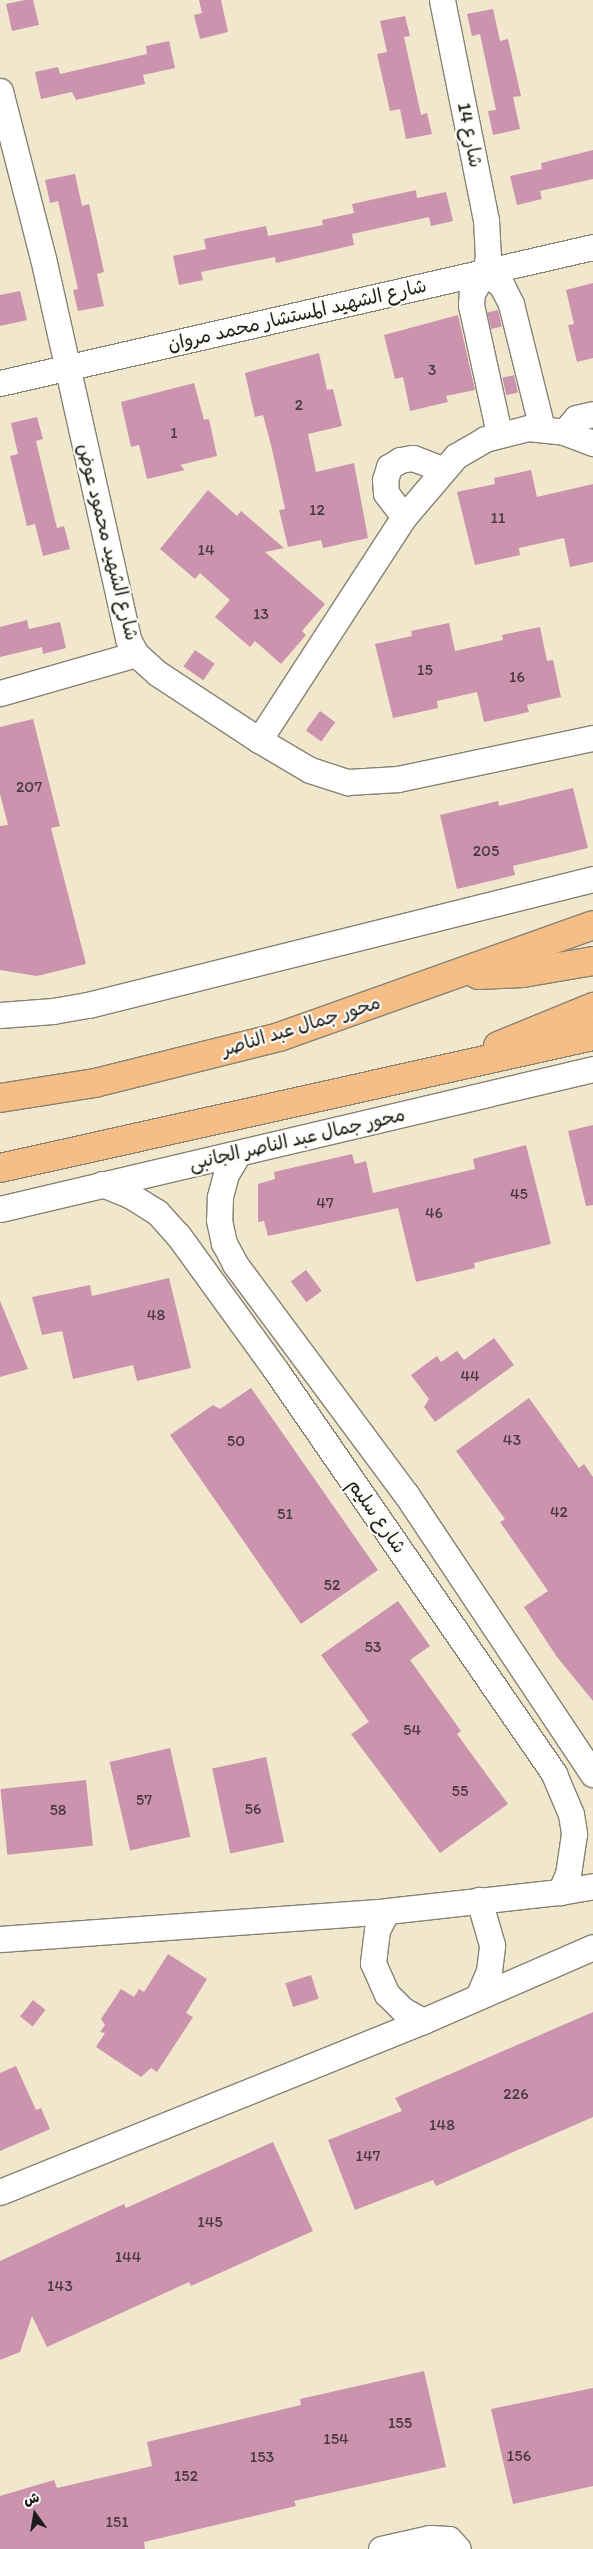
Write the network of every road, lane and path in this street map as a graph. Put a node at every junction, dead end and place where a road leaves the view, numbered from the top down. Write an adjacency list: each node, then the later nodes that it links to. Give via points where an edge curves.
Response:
1 (442, 0): 4 (street, شارع 14, via 486,220 488,257)
2 (0, 91): 5 (street, شارع الشهيد محمود عوض, via 43,258)
3 (593, 247): 4 (street, شارع الشهيد المستشار محمد مروان)
4 (485, 272): 5 (street, شارع الشهيد المستشار محمد مروان); 8 (street, via 502,286 511,304); 9 (street, via 472,293 471,305)
5 (66, 368): 6 (street, شارع الشهيد المستشار محمد مروان); 13 (street, شارع الشهيد محمود عوض, via 128,639)
6 (0, 383)
7 (593, 414): 8 (street, via 576,418)
8 (553, 430): 9 (street); 10 (street)
9 (499, 433): 11 (street, via 472,446)
10 (593, 443)
11 (442, 469): 12 (street); 12 (street, via 413,458 400,460 389,467 386,493)
12 (404, 517): 16 (street)
13 (136, 654): 14 (street); 16 (street, شارع الشهيد محمود عوض, via 157,673)
14 (0, 693)
15 (593, 738): 16 (street, شارع الشهيد محمود عوض, via 398,779 348,782 310,770)
16 (259, 740)
17 (593, 879): 22 (street, via 88,1005)
18 (593, 924): 20 (main road, محور جمال عبد الناصر)
19 (593, 961): 20 (main road, via 523,973)
20 (459, 975): 26 (main road, محور جمال عبد الناصر, via 279,1037 95,1083)
21 (593, 1007): 24 (main road, via 530,1031)
22 (0, 1015)
23 (593, 1036): 24 (main road)
24 (459, 1067): 28 (main road)
25 (593, 1069): 27 (street, محور جمال عبد الناصر الجانبى)
26 (0, 1098)
27 (238, 1154): 29 (street, محور جمال عبد الناصر الجانبى); 31 (street, شارع سليم, via 226,1174 220,1197 219,1220 224,1243 235,1264)
28 (0, 1168)
29 (102, 1184): 30 (street, محور جمال عبد الناصر الجانبى); 32 (street, شارع سليم, via 157,1212 178,1235)
30 (0, 1209)
31 (310, 1367): 32 (street); 33 (street, شارع سليم)
32 (285, 1384): 34 (street, شارع سليم)
33 (406, 1494): 34 (street); 35 (street, شارع سليم)
34 (376, 1515): 36 (street, شارع سليم)
35 (477, 1597): 36 (street); 37 (street, شارع سليم)
36 (446, 1618): 39 (street, شارع سليم, via 554,1774 564,1796 574,1834 568,1874)
37 (593, 1774)
38 (593, 1886): 39 (street)
39 (560, 1892): 40 (street)
40 (479, 1900): 41 (street); 44 (street, via 492,1945 489,1971)
41 (387, 1910): 42 (street); 45 (street, via 377,1930 372,1963 387,1994 403,2010)
42 (0, 1939)
43 (593, 1946): 44 (street)
44 (478, 1997): 45 (street)
45 (423, 2021): 46 (street)
46 (0, 2192)
47 (381, 2549): 48 (street, via 430,2538 449,2539)
48 (458, 2549)

